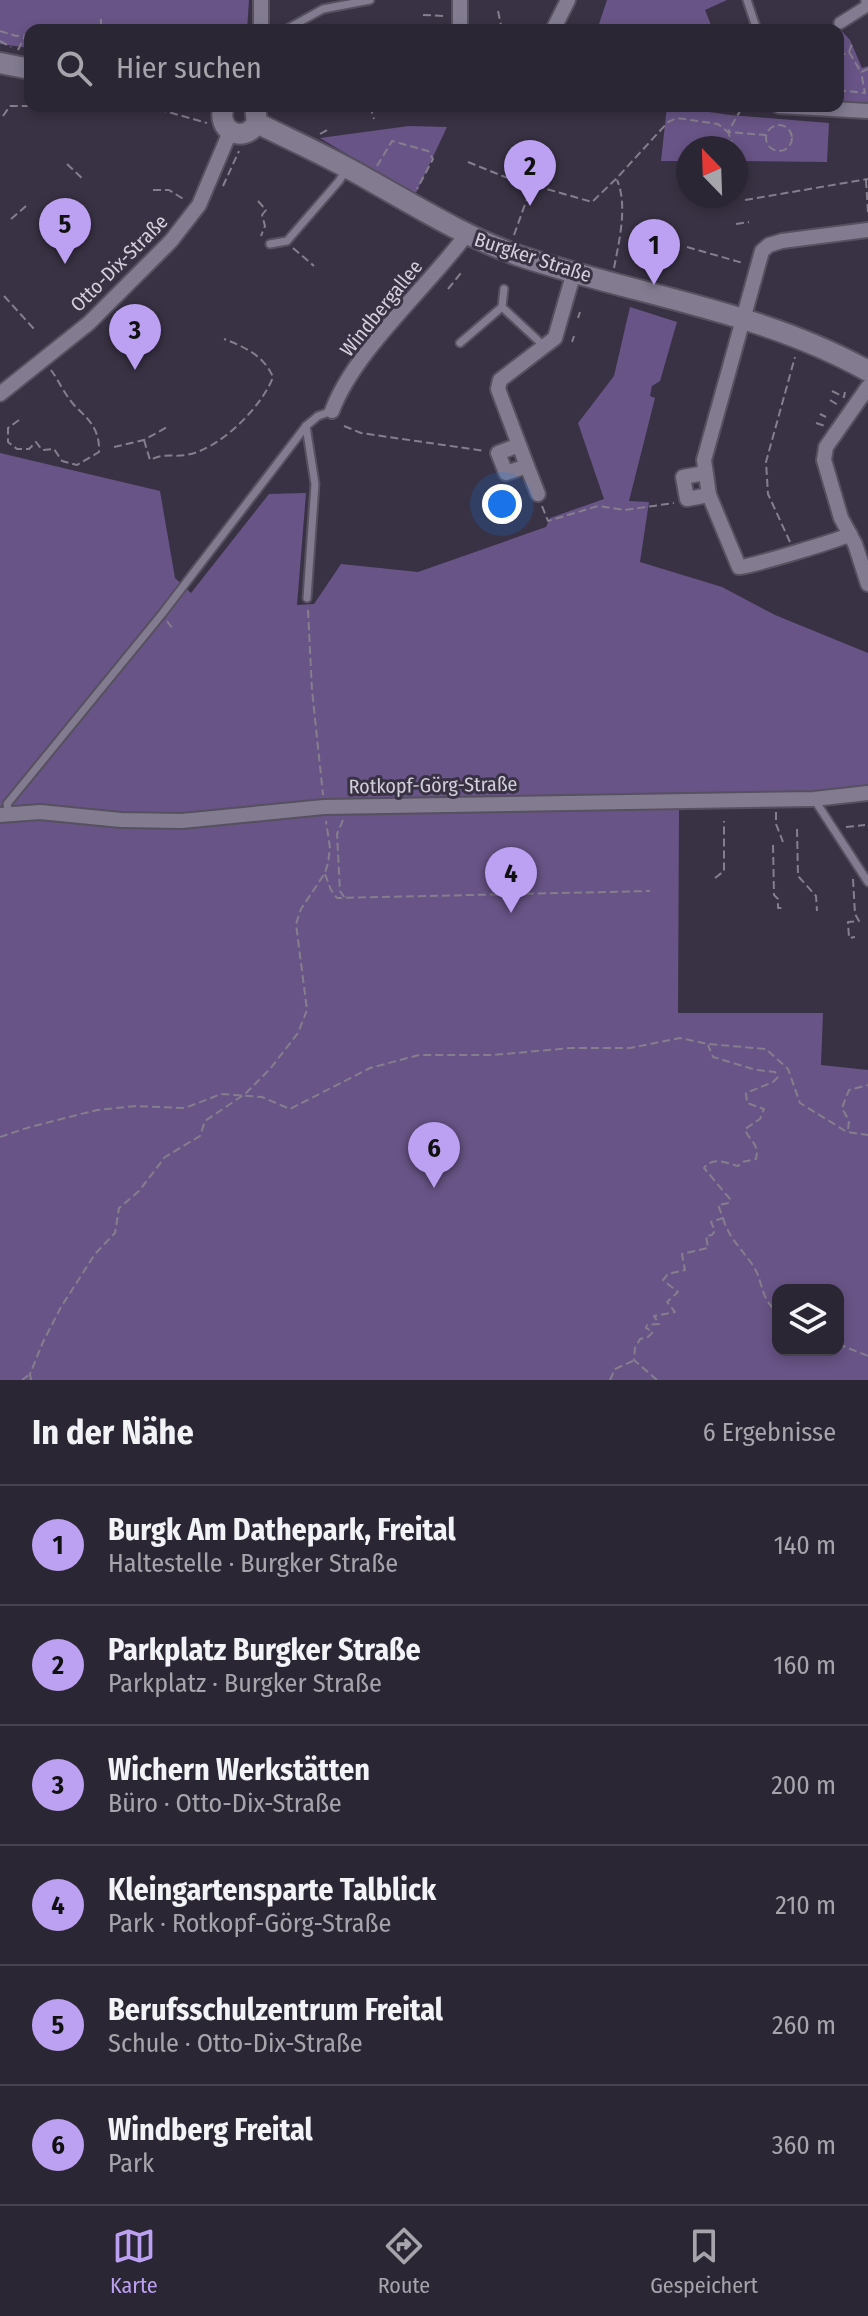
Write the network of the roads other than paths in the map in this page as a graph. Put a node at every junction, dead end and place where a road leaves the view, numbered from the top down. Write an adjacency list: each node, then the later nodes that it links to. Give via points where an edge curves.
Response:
1 (261, 0): 7 (street)
2 (370, 0): 8 (lane, via 323,9)
3 (460, 0): 9 (street)
4 (568, 0): 10 (street)
5 (747, 0): 11 (lane)
6 (867, 0): 12 (street, via 867,6)
7 (261, 24)
8 (296, 24)
9 (460, 24)
10 (556, 24)
11 (755, 24)
12 (838, 24)
13 (0, 63): 14 (main road)
14 (24, 68)
15 (844, 110): 16 (street)
16 (868, 111)
17 (214, 112): 19 (main road)
18 (256, 114): 19 (main road, Burgker Straße, via 249,132); 20 (main road, Burgker Straße)
19 (230, 132): 32 (street, Otto-Dix-Straße, via 199,205 171,241 89,323)
20 (347, 168): 22 (main road, Burgker Straße); 23 (lane, via 287,241)
21 (868, 230): 27 (street, via 769,245 762,251)
22 (466, 235): 24 (main road, Burgker Straße); 33 (street, Windbergallee, via 361,360)
23 (270, 244)
24 (574, 272): 27 (main road, Burgker Straße); 29 (street, via 555,338)
25 (504, 289): 26 (lane)
26 (502, 307): 28 (lane); 29 (lane)
27 (743, 319): 30 (main road, Burgker Straße, via 799,337); 37 (street, via 705,448)
28 (460, 343)
29 (544, 346): 35 (street, via 500,380 498,389)
30 (868, 371)
31 (868, 387): 40 (street, via 826,447 824,460)
32 (0, 394)
33 (332, 411): 34 (lane)
34 (306, 426): 43 (lane, via 315,484); 46 (lane)
35 (519, 445): 36 (street); 36 (street, via 498,453 506,473)
36 (527, 466): 38 (street)
37 (705, 473): 39 (street); 39 (street, via 683,477 687,499)
38 (538, 494)
39 (709, 495): 40 (street, via 739,567)
40 (850, 534): 41 (street)
41 (866, 567): 42 (street)
42 (868, 584)
43 (307, 598)
44 (868, 793): 45 (street, Rotkopf-Görg-Straße)
45 (814, 799): 46 (street, Rotkopf-Görg-Straße, via 773,805 324,807 182,821); 47 (lane)
46 (4, 814)
47 (868, 882)

